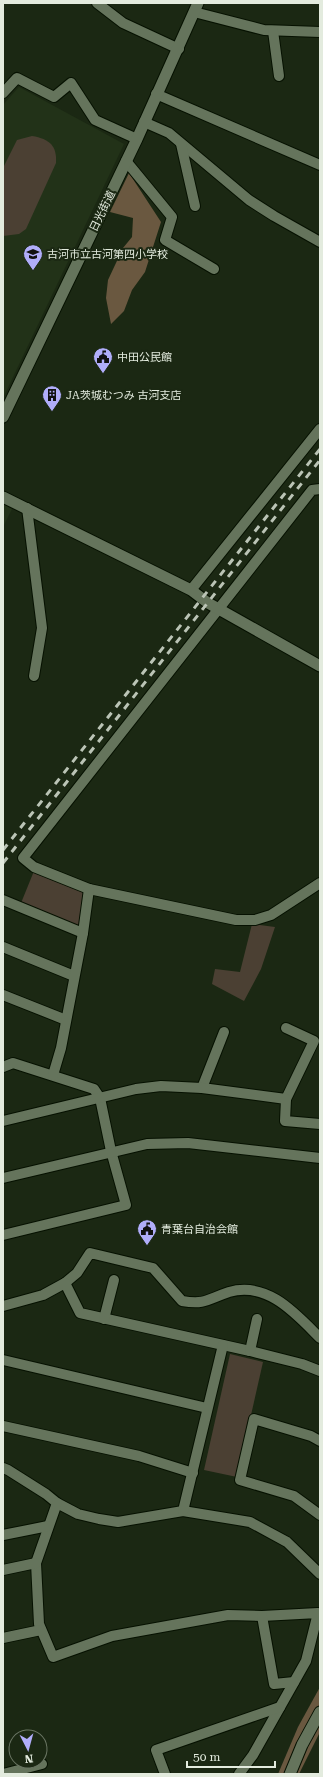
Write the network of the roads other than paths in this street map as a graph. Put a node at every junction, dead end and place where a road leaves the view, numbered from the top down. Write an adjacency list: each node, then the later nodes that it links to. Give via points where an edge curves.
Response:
1 (97, 3): 5 (street, via 123,23)
2 (196, 8): 3 (street, via 264,30); 5 (main road, 日光街道)
3 (273, 30): 4 (street); 6 (street)
4 (320, 32)
5 (179, 48): 8 (main road, 日光街道)
6 (279, 76)
7 (3, 93): 10 (street, via 17,78 54,97 71,83 95,120)
8 (156, 94): 9 (main road, 日光街道); 13 (street)
9 (144, 122): 10 (main road, 日光街道); 11 (street, via 169,133)
10 (137, 139): 12 (main road, 日光街道)
11 (181, 144): 14 (street); 15 (street, via 249,200)
12 (126, 161): 16 (street, via 172,217 165,240); 17 (main road, 日光街道)
13 (320, 165)
14 (195, 206)
15 (320, 242)
16 (214, 269)
17 (3, 417)
18 (320, 429): 22 (street)
19 (320, 489): 23 (street, via 312,490)
20 (3, 497): 21 (main road)
21 (27, 508): 22 (main road); 25 (street, via 42,628)
22 (191, 590): 23 (main road)
23 (218, 609): 24 (main road); 27 (street, via 23,858 34,867)
24 (320, 666)
25 (34, 676)
26 (320, 883): 27 (street, via 271,915 255,920 236,920)
27 (89, 889): 29 (street)
28 (3, 900): 29 (street)
29 (83, 933): 31 (street)
30 (3, 947): 31 (street)
31 (74, 976): 33 (street)
32 (3, 995): 33 (street)
33 (66, 1020): 37 (street)
34 (286, 1028): 40 (street, via 314,1041)
35 (224, 1032): 38 (street)
36 (3, 1067): 37 (street, via 13,1063)
37 (53, 1075): 39 (street, via 94,1089)
38 (202, 1088): 39 (street, via 162,1086); 40 (street)
39 (100, 1098): 41 (street); 43 (street)
40 (286, 1099): 42 (street, via 285,1121)
41 (3, 1122)
42 (320, 1124)
43 (111, 1151): 44 (street, via 147,1144 188,1143); 45 (street); 46 (street, via 126,1205)
44 (320, 1158)
45 (3, 1178)
46 (3, 1235)
47 (114, 1280): 50 (street)
48 (65, 1283): 49 (street, via 43,1295); 50 (street, via 80,1313); 52 (street, via 77,1272 90,1253 153,1268 182,1301 211,1301 241,1290 257,1291 295,1312)
49 (3, 1306)
50 (104, 1319): 53 (street)
51 (257, 1319): 54 (street)
52 (320, 1338)
53 (223, 1345): 54 (street); 57 (street)
54 (250, 1351): 56 (street)
55 (3, 1360): 57 (street)
56 (320, 1371)
57 (207, 1408): 61 (street)
58 (3, 1426): 61 (street, via 139,1456)
59 (320, 1441): 64 (street, via 311,1436 254,1420 240,1480 294,1496)
60 (3, 1468): 62 (street, via 46,1494)
61 (193, 1473): 63 (street)
62 (57, 1504): 63 (street, via 78,1514 118,1522); 65 (street)
63 (183, 1511): 69 (street, via 250,1522 287,1542)
64 (320, 1515)
65 (48, 1526): 66 (street); 67 (street)
66 (3, 1535)
67 (36, 1563): 68 (street); 72 (street)
68 (3, 1570)
69 (320, 1574)
70 (319, 1609): 71 (street); 74 (street, via 306,1661)
71 (262, 1616): 72 (street, via 228,1615 112,1636 53,1657); 74 (street, via 274,1684)
72 (41, 1630): 73 (street)
73 (3, 1638)
74 (294, 1682): 75 (street)
75 (280, 1707): 79 (street, via 156,1750); 80 (street)
76 (320, 1712): 81 (main road)
77 (22, 1769): 78 (street)
78 (3, 1774)
79 (165, 1774)
80 (240, 1774)
81 (290, 1774)

